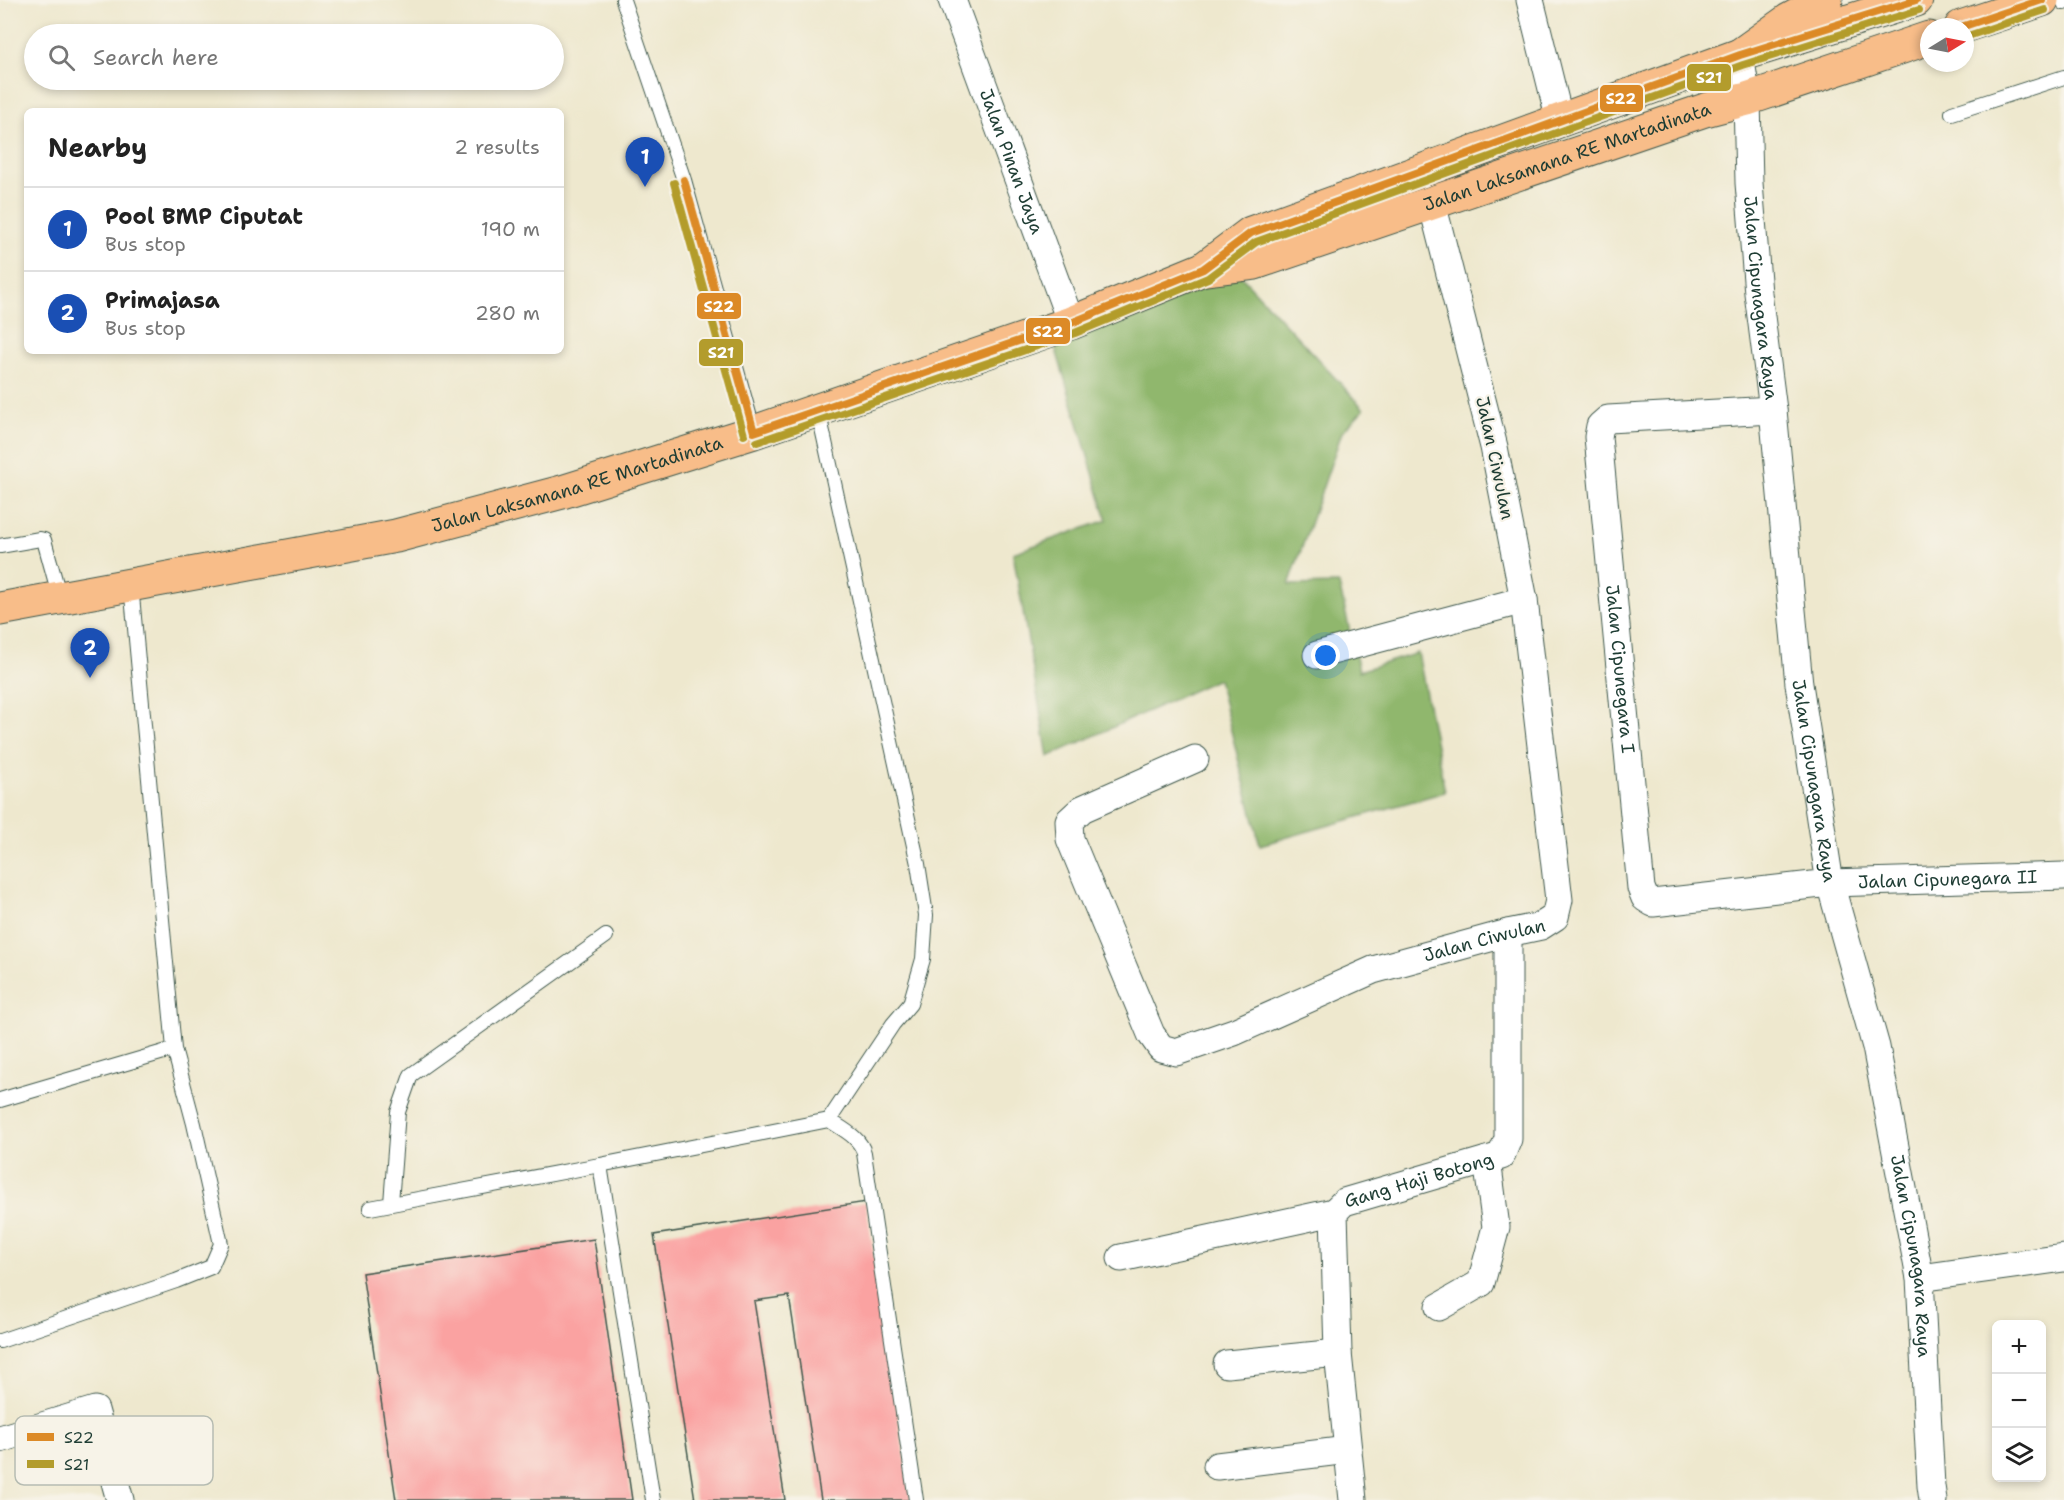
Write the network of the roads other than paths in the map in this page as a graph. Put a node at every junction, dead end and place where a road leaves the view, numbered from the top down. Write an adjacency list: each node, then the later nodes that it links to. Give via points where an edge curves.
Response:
1 (623, 0): 20 (lane, via 684,180)
2 (952, 0): 17 (street, Jalan Pinan Jaya)
3 (1530, 0): 14 (street)
4 (1826, 0): 7 (highway)
5 (1916, 0): 10 (highway, Jalan Laksamana RE Martadinata)
6 (2042, 0): 8 (highway)
7 (1794, 10): 10 (highway)
8 (1974, 23)
9 (1920, 41): 12 (highway, Jalan Laksamana RE Martadinata)
10 (1740, 55): 12 (street, Jalan Cipunagara Raya); 14 (highway, Jalan Laksamana RE Martadinata)
11 (2064, 78): 13 (lane)
12 (1747, 99): 15 (highway, Jalan Laksamana RE Martadinata); 19 (street, Jalan Cipunagara Raya, via 1758,293)
13 (1952, 113)
14 (1560, 121): 16 (highway, Jalan Laksamana RE Martadinata, via 1251,233)
15 (1432, 203): 16 (highway, Jalan Laksamana RE Martadinata, via 1255,263); 24 (street, Jalan Ciwulan, via 1494,447)
16 (1203, 269): 17 (highway, Jalan Laksamana RE Martadinata)
17 (1071, 323): 18 (highway, Jalan Laksamana RE Martadinata)
18 (818, 410): 20 (highway, Jalan Laksamana RE Martadinata); 34 (lane, via 926,915 923,958 910,1004)
19 (1773, 410): 29 (street, Jalan Cipunagara Raya, via 1799,684); 29 (street, Jalan Cipunegara I, via 1608,420 1600,426 1641,888 1653,903)
20 (754, 432): 22 (highway, Jalan Laksamana RE Martadinata, via 562,492 396,536)
21 (0, 546): 23 (lane, via 44,540)
22 (131, 585): 23 (highway, Jalan Laksamana RE Martadinata); 32 (lane)
23 (60, 598): 25 (highway, Jalan Laksamana RE Martadinata)
24 (1524, 600): 26 (street); 30 (street, Jalan Ciwulan, via 1559,900 1555,917 1541,926)
25 (0, 609)
26 (1317, 655)
27 (1195, 759): 30 (street, Jalan Ciwulan, via 1082,809 1069,821 1070,839 1161,1048 1176,1052 1234,1032 1373,970)
28 (2064, 876): 29 (street, Jalan Cipunegara II)
29 (1830, 883): 42 (street, Jalan Cipunagara Raya, via 1876,1047)
30 (1508, 933): 35 (street, Gang Haji Botong, via 1508,1139 1501,1156)
31 (606, 936): 37 (lane, via 411,1075 398,1113)
32 (174, 1049): 33 (lane); 44 (lane, via 221,1244 211,1267)
33 (0, 1100)
34 (830, 1120): 36 (lane); 56 (lane, via 855,1137 864,1153)
35 (1487, 1160): 39 (street, Gang Haji Botong, via 1344,1202); 43 (street, via 1496,1227 1481,1283)
36 (600, 1165): 37 (lane); 55 (lane)
37 (391, 1203): 38 (lane)
38 (370, 1208)
39 (1334, 1212): 40 (street); 45 (street, Gang Haji Botong)
40 (1121, 1258)
41 (2064, 1258): 42 (street)
42 (1920, 1278): 58 (street, Jalan Cipunagara Raya)
43 (1439, 1307)
44 (0, 1341)
45 (1338, 1353): 46 (street); 51 (street, Gang Haji Botong)
46 (1227, 1364)
47 (76, 1416): 48 (street, via 96,1410)
48 (98, 1416)
49 (15, 1434): 50 (street)
50 (0, 1439)
51 (1348, 1450): 52 (street); 57 (street, Gang Haji Botong)
52 (1217, 1466)
53 (116, 1485): 54 (street)
54 (120, 1500)
55 (653, 1500)
56 (916, 1500)
57 (1353, 1500)
58 (1933, 1500)

